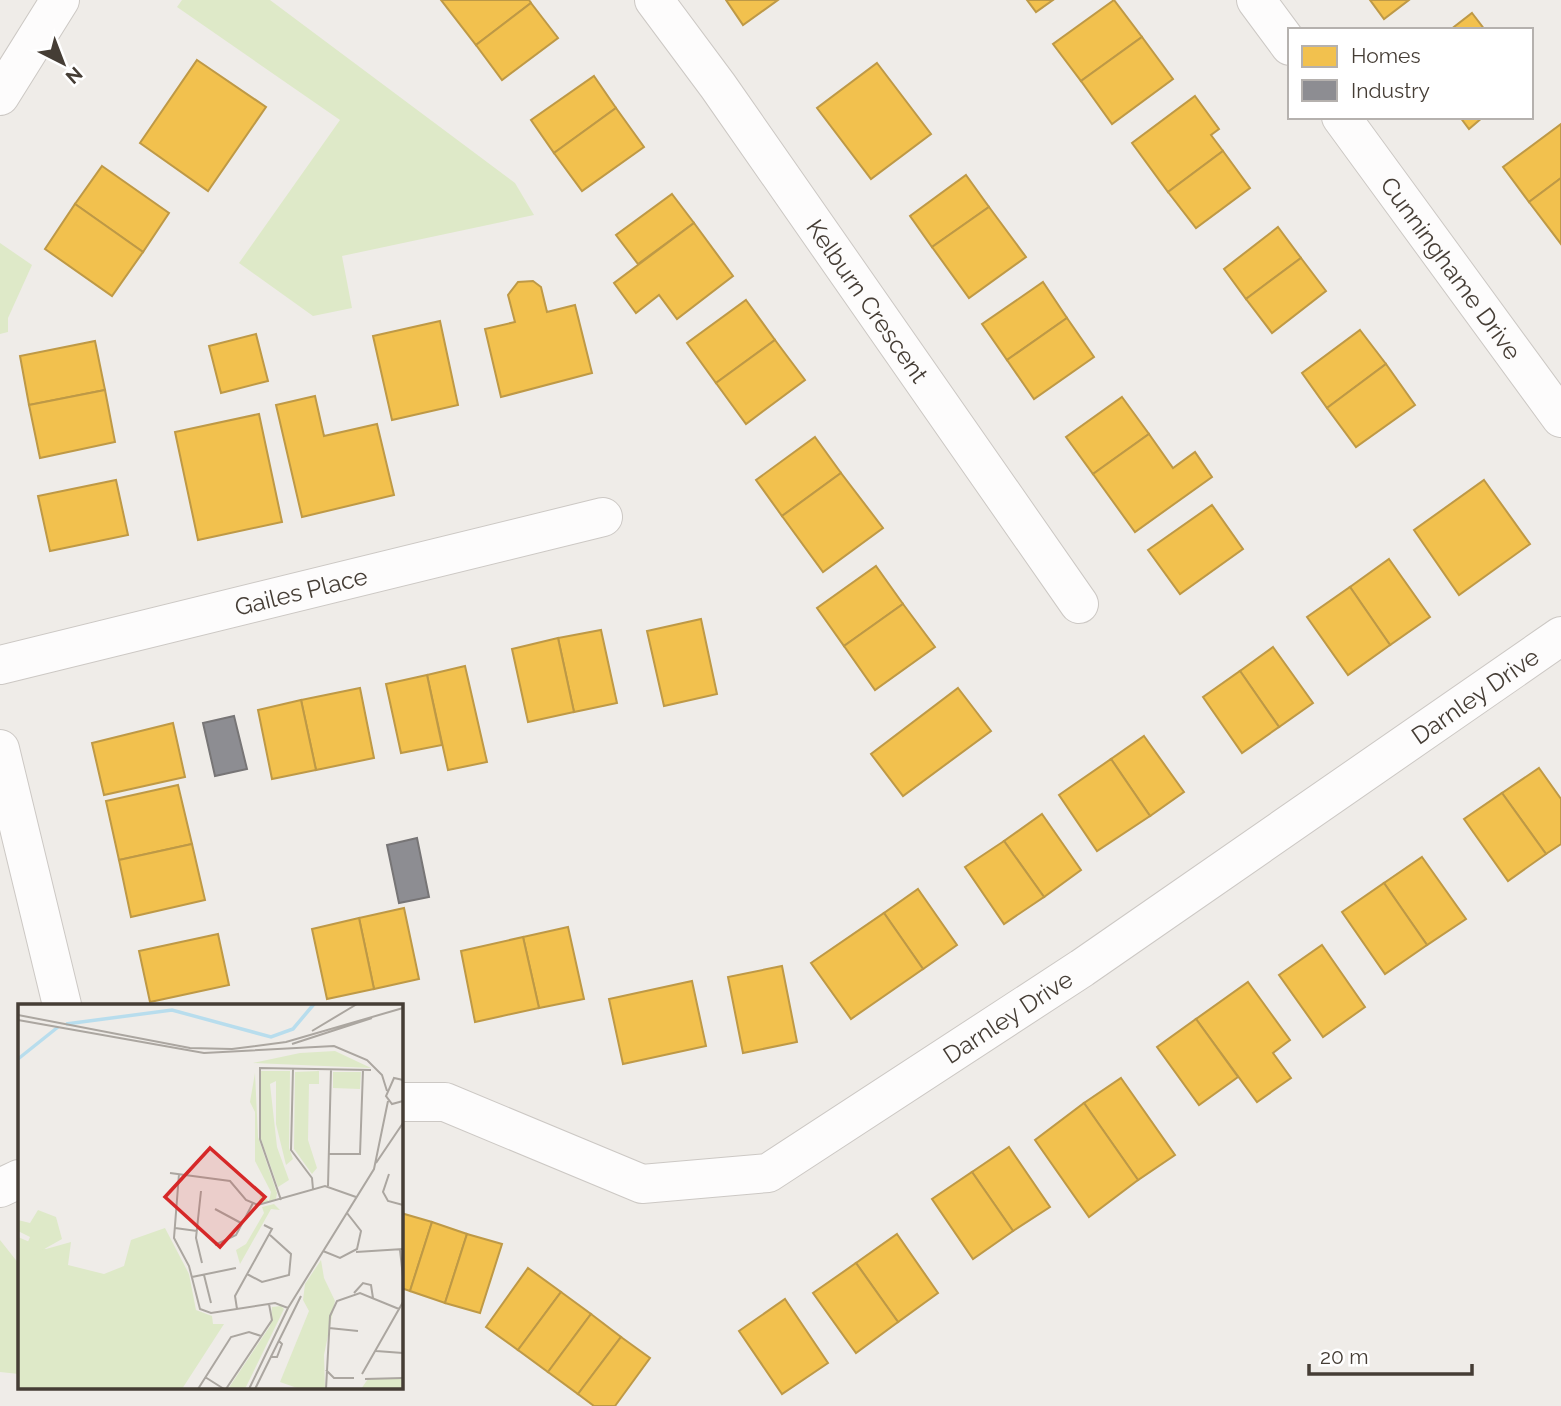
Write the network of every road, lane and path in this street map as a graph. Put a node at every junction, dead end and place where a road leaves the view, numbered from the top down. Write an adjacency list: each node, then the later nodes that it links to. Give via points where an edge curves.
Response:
1 (60, 0): 5 (street)
2 (654, 0): 9 (street, Kelburn Crescent)
3 (1256, 0): 4 (street)
4 (1288, 43)
5 (0, 96)
6 (1343, 119): 7 (street, Cunninghame Drive)
7 (1561, 418)
8 (603, 517): 11 (street, Gailes Place)
9 (1079, 604)
10 (1561, 636): 14 (street, Darnley Drive, via 1082,968 768,1173 642,1184 445,1102)
11 (0, 665)
12 (0, 749): 13 (street)
13 (62, 1004)
14 (402, 1102)
15 (18, 1179): 16 (street)
16 (0, 1188)

